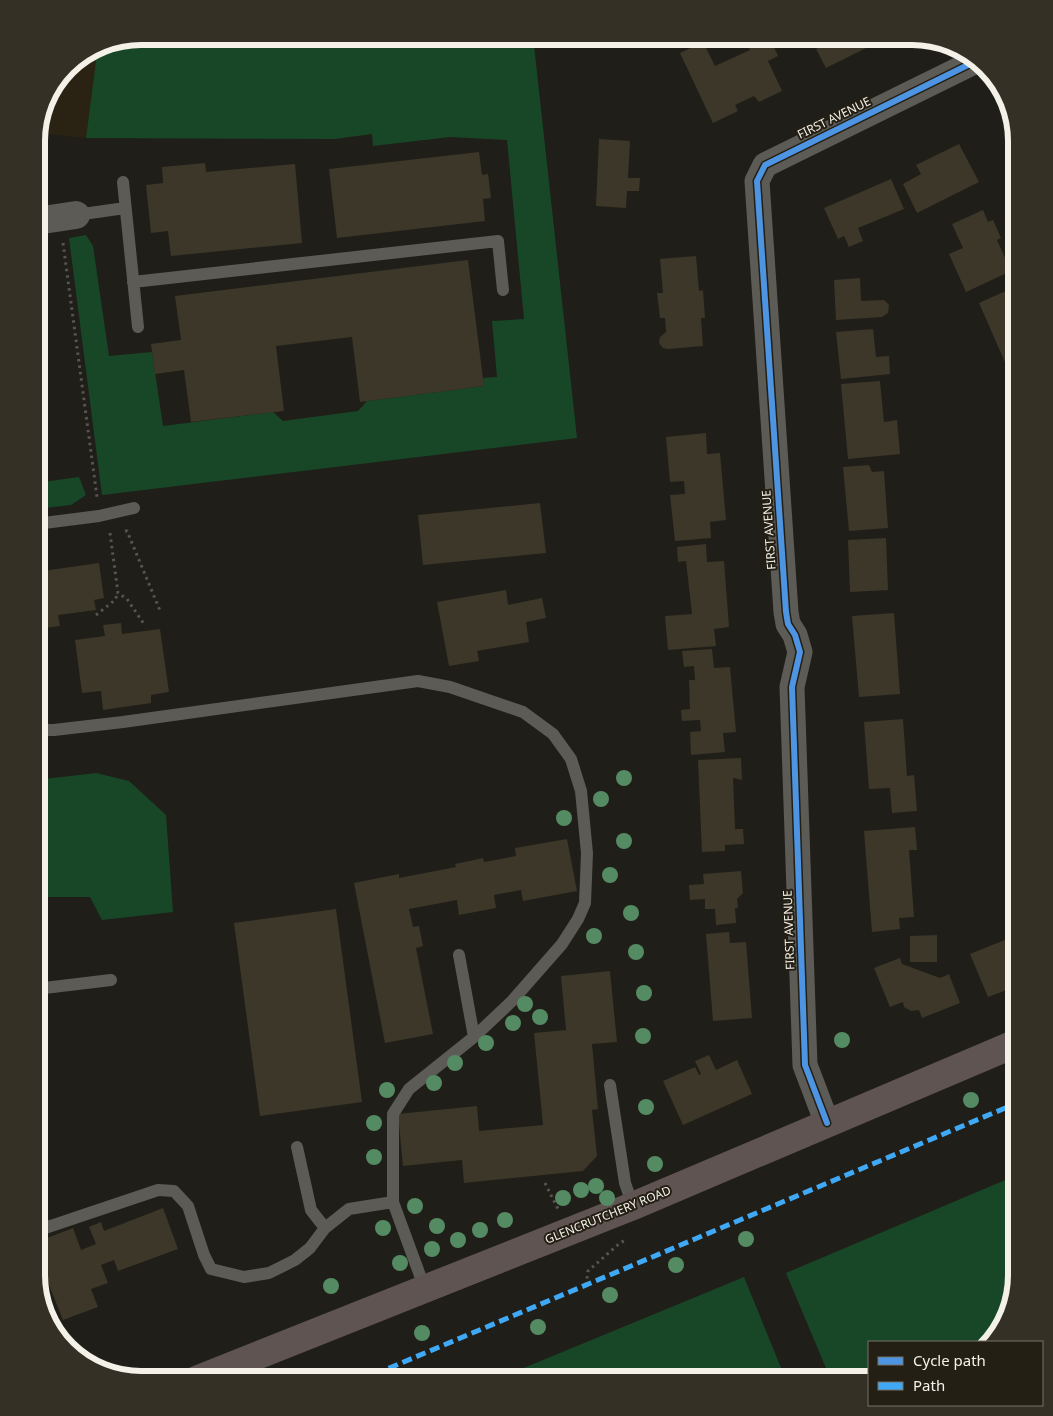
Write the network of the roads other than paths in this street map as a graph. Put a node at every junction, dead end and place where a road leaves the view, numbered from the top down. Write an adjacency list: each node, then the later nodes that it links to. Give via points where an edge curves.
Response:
1 (969, 64): 17 (street, FIRST AVENUE, via 765,165 757,181 786,612 800,652 792,687 806,1065)
2 (122, 182): 3 (lane)
3 (125, 208): 4 (lane); 5 (lane)
4 (58, 218)
5 (133, 282): 6 (lane, via 498,241); 7 (lane)
6 (503, 290)
7 (138, 327)
8 (134, 508): 9 (lane)
9 (45, 523)
10 (45, 730): 14 (lane, via 103,725 418,681 450,687 523,712 553,734 571,759 581,791 586,824 585,903 562,944)
11 (459, 955): 14 (lane)
12 (110, 980): 13 (lane)
13 (45, 988)
14 (474, 1038): 19 (lane, via 409,1089 393,1114)
15 (1008, 1047): 17 (highway, GLENCRUTCHERY ROAD)
16 (610, 1085): 20 (lane, via 625,1183)
17 (827, 1123): 20 (highway, GLENCRUTCHERY ROAD)
18 (297, 1147): 22 (lane, via 311,1210)
19 (394, 1202): 22 (lane, via 349,1208); 23 (lane)
20 (633, 1206): 23 (highway, GLENCRUTCHERY ROAD)
21 (45, 1226): 22 (lane, via 46,1228 158,1190 174,1191 188,1206 211,1269 244,1277 269,1273 295,1260 310,1248)
22 (325, 1228)
23 (425, 1289): 24 (highway, GLENCRUTCHERY ROAD)
24 (219, 1371)

